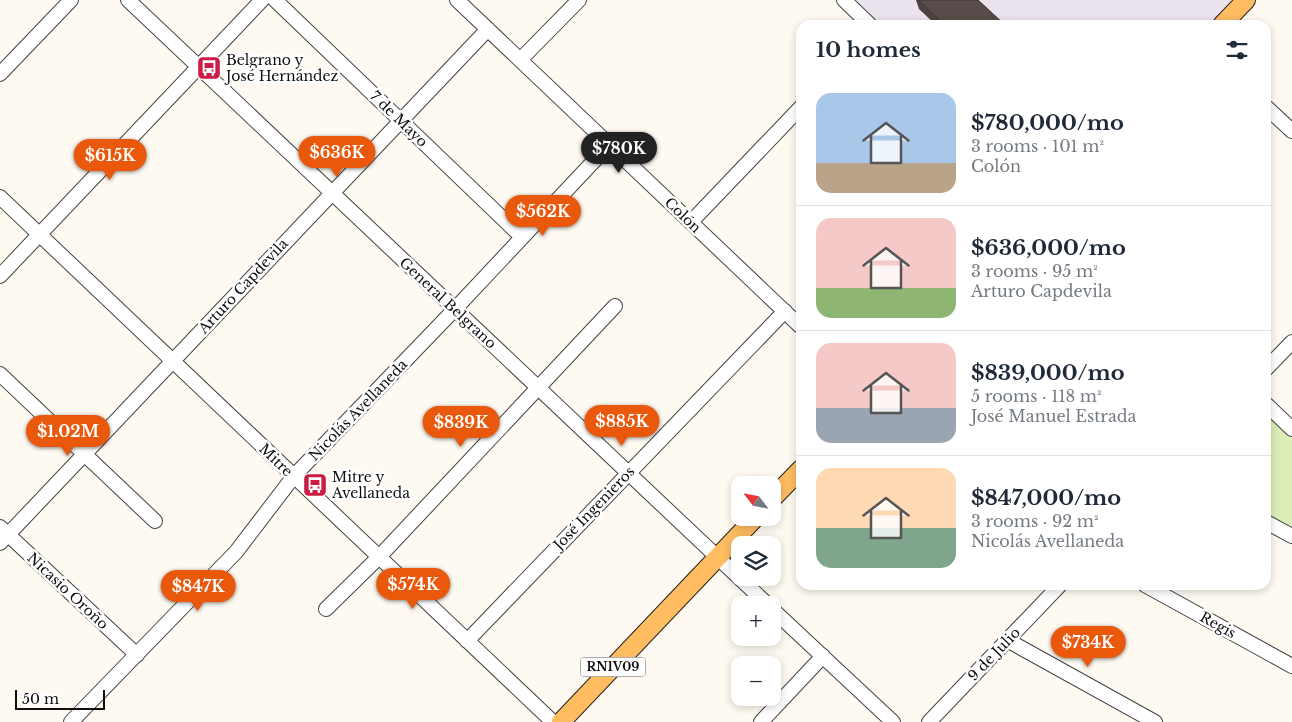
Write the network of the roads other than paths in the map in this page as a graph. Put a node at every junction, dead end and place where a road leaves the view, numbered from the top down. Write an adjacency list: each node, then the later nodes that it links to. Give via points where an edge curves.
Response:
1 (71, 0): 14 (street)
2 (128, 0): 13 (street, General Belgrano)
3 (262, 0): 13 (street)
4 (275, 0): 17 (street, 7 de Mayo)
5 (457, 0): 11 (street, Colón)
6 (579, 0): 12 (street)
7 (844, 0): 9 (street)
8 (1246, 0): 10 (main road)
9 (865, 20)
10 (1227, 20)
11 (488, 29): 12 (street, Colón); 17 (street, Arturo Capdevila)
12 (520, 60): 19 (street, Colón)
13 (199, 67): 20 (street, General Belgrano); 23 (street)
14 (0, 74)
15 (796, 112): 22 (street)
16 (1271, 112): 18 (street)
17 (400, 120): 20 (street, Arturo Capdevila); 24 (street, 7 de Mayo)
18 (1292, 131)
19 (609, 145): 22 (street, Colón); 24 (street, Nicolás Avellaneda)
20 (332, 192): 27 (street, General Belgrano); 31 (street, Arturo Capdevila)
21 (0, 197): 23 (street, Mitre)
22 (691, 222): 28 (street, Colón)
23 (39, 234): 25 (street); 31 (street, Mitre)
24 (522, 237): 27 (street, Nicolás Avellaneda)
25 (0, 276)
26 (615, 306): 34 (street)
27 (455, 309): 34 (street, General Belgrano); 40 (street, Nicolás Avellaneda)
28 (784, 311): 29 (street, Colón); 38 (street, José Ingenieros)
29 (796, 322)
30 (1292, 342): 32 (street)
31 (173, 361): 37 (street, Arturo Capdevila); 40 (street, Mitre)
32 (1271, 364)
33 (0, 374): 37 (street)
34 (538, 388): 38 (street, General Belgrano); 47 (street)
35 (1271, 409): 36 (street)
36 (1292, 429)
37 (85, 454): 42 (street); 45 (street, Arturo Capdevila)
38 (628, 473): 48 (street, General Belgrano); 55 (street, José Ingenieros)
39 (796, 474): 41 (main road)
40 (294, 476): 47 (street, Mitre); 56 (street, Nicolás Avellaneda, via 236,552)
41 (781, 490)
42 (155, 520)
43 (1271, 525): 46 (street)
44 (747, 526): 48 (main road, RN1V09)
45 (3, 535): 56 (street, Nicasio Oroño)
46 (1292, 536)
47 (379, 557): 52 (street); 55 (street, Mitre)
48 (718, 557): 51 (street, General Belgrano); 61 (main road, RN1V09)
49 (1055, 590): 54 (street, 9 de Julio)
50 (1154, 590): 58 (street, Regis)
51 (759, 596)
52 (326, 609)
53 (781, 617): 57 (street)
54 (1007, 640): 64 (street, 9 de Julio); 65 (street)
55 (467, 641): 60 (street, Mitre)
56 (137, 655): 59 (street, Nicolás Avellaneda)
57 (823, 656): 62 (street); 63 (street)
58 (1292, 666)
59 (71, 722)
60 (553, 722)
61 (561, 722)
62 (761, 722)
63 (892, 722)
64 (929, 722)
65 (1155, 722)

